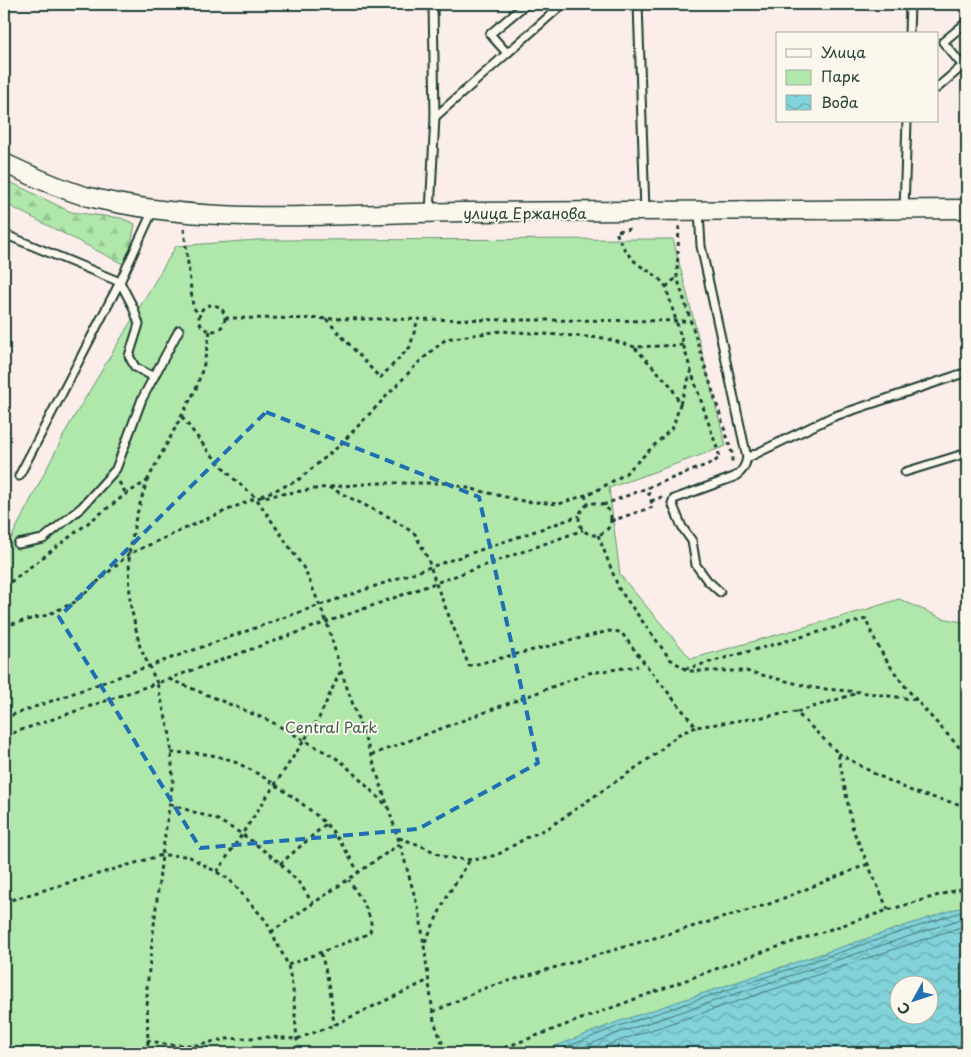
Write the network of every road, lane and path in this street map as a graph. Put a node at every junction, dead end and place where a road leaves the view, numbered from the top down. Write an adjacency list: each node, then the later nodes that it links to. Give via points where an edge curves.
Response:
1 (433, 4): 11 (lane)
2 (526, 4): 8 (lane, via 490,34)
3 (564, 4): 8 (lane)
4 (638, 4): 17 (lane)
5 (910, 4): 7 (lane)
6 (967, 22): 9 (lane, via 943,42)
7 (910, 32)
8 (507, 53): 11 (lane)
9 (965, 64): 10 (lane)
10 (938, 87)
11 (434, 117): 20 (lane)
12 (907, 122): 15 (lane)
13 (4, 163): 14 (street, улица Ержанова, via 84,195)
14 (153, 209): 20 (street, улица Ержанова, via 251,217); 25 (lane)
15 (904, 209): 16 (street, улица Ержанова); 19 (street, улица Ержанова)
16 (967, 209)
17 (646, 211): 18 (street, улица Ержанова); 20 (street, улица Ержанова)
18 (680, 211): 19 (street, улица Ержанова); 24 (path)
19 (699, 211): 43 (lane, via 701,246)
20 (430, 212)
21 (184, 229): 27 (path, via 193,306)
22 (616, 231): 26 (path, via 627,253 659,277)
23 (4, 234): 25 (lane)
24 (677, 276): 26 (path); 32 (path)
25 (120, 282): 39 (lane, via 139,324 129,356 135,366); 46 (lane)
26 (666, 287): 31 (path)
27 (200, 316): 28 (path, via 206,307 212,306 218,307); 34 (path, via 205,330)
28 (225, 318): 29 (path); 34 (path, via 223,325)
29 (326, 319): 30 (path); 30 (path, via 380,378 410,347)
30 (418, 319): 31 (path)
31 (677, 321): 32 (path); 35 (path)
32 (691, 321): 44 (path, via 732,453)
33 (179, 330): 39 (lane)
34 (210, 331): 41 (path, via 196,389)
35 (684, 345): 36 (path); 37 (path)
36 (635, 347): 40 (path, via 671,386); 52 (path, via 604,338 501,332 446,338 338,446 297,481)
37 (691, 371): 40 (path); 49 (path, via 720,457)
38 (967, 372): 43 (lane, via 832,417)
39 (154, 377): 60 (lane, via 142,399 116,468 82,507 43,539)
40 (680, 404): 50 (path, via 673,427 625,474)
41 (182, 417): 47 (path); 52 (path, via 208,451)
42 (967, 453): 45 (lane)
43 (747, 458): 65 (lane, via 741,472 734,477 674,498 672,502 682,527 692,541 696,565)
44 (731, 468)
45 (905, 472)
46 (19, 476)
47 (148, 480): 61 (path); 64 (path)
48 (328, 487): 50 (path, via 446,482 524,502 559,504); 52 (path); 62 (path, via 391,518 415,534)
49 (647, 488): 53 (path); 55 (path)
50 (585, 495): 54 (path)
51 (668, 495): 53 (path)
52 (256, 498): 61 (path); 66 (path, via 305,570)
53 (651, 501): 57 (path, via 653,507)
54 (588, 504): 55 (path); 56 (path)
55 (603, 505): 57 (path, via 610,513)
56 (579, 516): 58 (path); 62 (path)
57 (611, 521): 59 (path, via 609,528)
58 (583, 530): 59 (path); 63 (path)
59 (598, 535): 71 (path, via 619,589 670,659)
60 (18, 544)
61 (129, 554): 68 (path, via 75,602 47,615); 69 (path, via 130,603 140,647)
62 (431, 567): 63 (path); 66 (path)
63 (436, 584): 67 (path); 79 (path, via 470,666 609,631 621,632)
64 (4, 587)
65 (720, 592)
66 (320, 606): 67 (path); 69 (path)
67 (327, 622): 72 (path); 73 (path)
68 (4, 626)
69 (149, 666): 74 (path); 78 (path)
70 (638, 666): 84 (path, via 589,673)
71 (685, 668): 75 (path, via 692,671 746,671 814,688); 76 (path, via 866,619 890,667)
72 (340, 671): 81 (path, via 319,718); 84 (path)
73 (169, 679): 74 (path); 81 (path, via 270,721)
74 (157, 683): 80 (path); 82 (path, via 170,734)
75 (860, 692): 76 (path); 77 (path)
76 (918, 700): 85 (path)
77 (796, 712): 79 (path); 83 (path)
78 (4, 718)
79 (696, 727): 96 (path, via 679,734 653,756 548,828 497,855)
80 (4, 736)
81 (304, 740): 87 (path); 90 (path, via 341,761)
82 (171, 753): 87 (path, via 199,752 226,758); 88 (path, via 173,780)
83 (838, 753): 89 (path, via 916,794); 98 (path, via 853,830)
84 (372, 755): 90 (path)
85 (967, 756)
86 (967, 768): 89 (path, via 962,786)
87 (275, 784): 91 (path); 92 (path)
88 (170, 804): 92 (path, via 218,820); 95 (path)
89 (967, 807)
90 (389, 809): 93 (path)
91 (326, 824): 97 (path); 100 (path, via 344,846)
92 (242, 834): 97 (path); 99 (path)
93 (398, 838): 94 (path); 96 (path, via 442,856)
94 (400, 844): 100 (path); 107 (path)
95 (162, 855): 99 (path, via 188,856); 103 (path); 114 (path, via 147,987)
96 (470, 860): 107 (path, via 447,896)
97 (280, 864): 104 (path, via 301,885)
98 (868, 864): 105 (path); 111 (path, via 769,904 482,989)
99 (217, 872): 106 (path, via 229,879 266,921)
100 (359, 873): 101 (path)
101 (348, 880): 104 (path); 109 (path, via 368,914 371,931)
102 (967, 887): 105 (path)
103 (4, 902)
104 (313, 904): 106 (path)
105 (888, 910): 118 (path, via 748,957)
106 (271, 932): 109 (path)
107 (425, 943): 110 (path)
108 (321, 953): 112 (path, via 330,988)
109 (288, 965): 113 (path)
110 (429, 980): 111 (path); 112 (path)
111 (433, 1012): 117 (path)
112 (334, 1025): 113 (path)
113 (297, 1039): 114 (path, via 225,1039 198,1045 169,1045); 116 (path)
114 (147, 1040): 115 (path)
115 (148, 1053)
116 (298, 1053)
117 (446, 1053)
118 (490, 1053)

